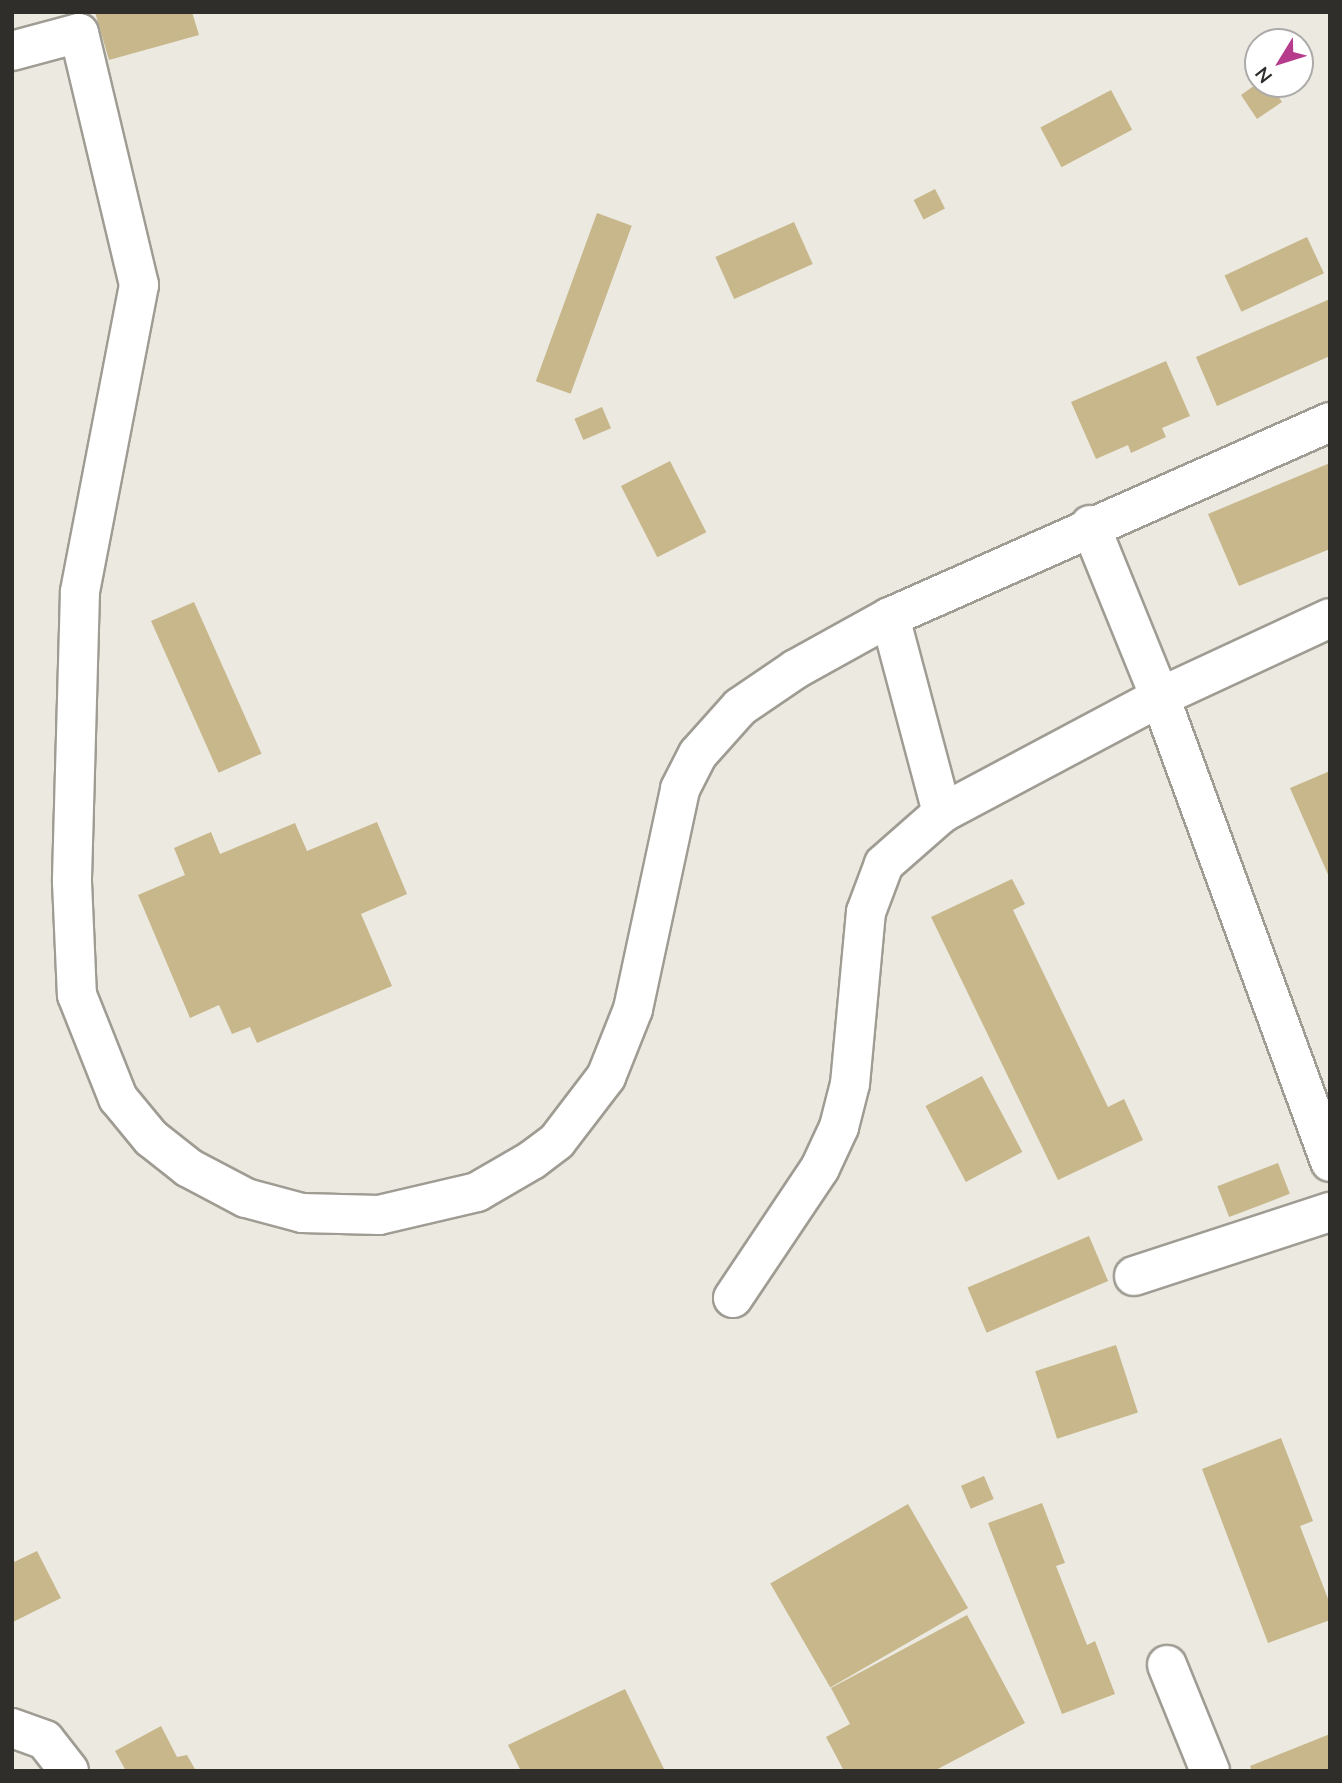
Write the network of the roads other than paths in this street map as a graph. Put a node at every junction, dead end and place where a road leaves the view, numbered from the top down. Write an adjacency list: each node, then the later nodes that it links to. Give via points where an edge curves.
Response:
1 (12, 51): 4 (lane, via 79,33 139,285 80,592 72,882 77,995 118,1098 152,1138 189,1168 246,1198 302,1213 379,1215 477,1192 557,1141 586,1107 620,1044 653,930 680,789 698,754 755,694)
2 (1330, 422): 3 (lane)
3 (1090, 525): 4 (lane); 6 (lane)
4 (890, 617): 7 (lane)
5 (1330, 618): 6 (lane)
6 (1160, 697): 7 (lane); 8 (lane)
7 (942, 813): 11 (lane, via 884,864 871,886 843,1116 820,1168)
8 (1330, 1162)
9 (1330, 1212): 10 (lane)
10 (1135, 1276)
11 (733, 1298)
12 (1167, 1665): 15 (lane)
13 (12, 1728): 14 (lane, via 45,1740)
14 (69, 1771)
15 (1210, 1771)

